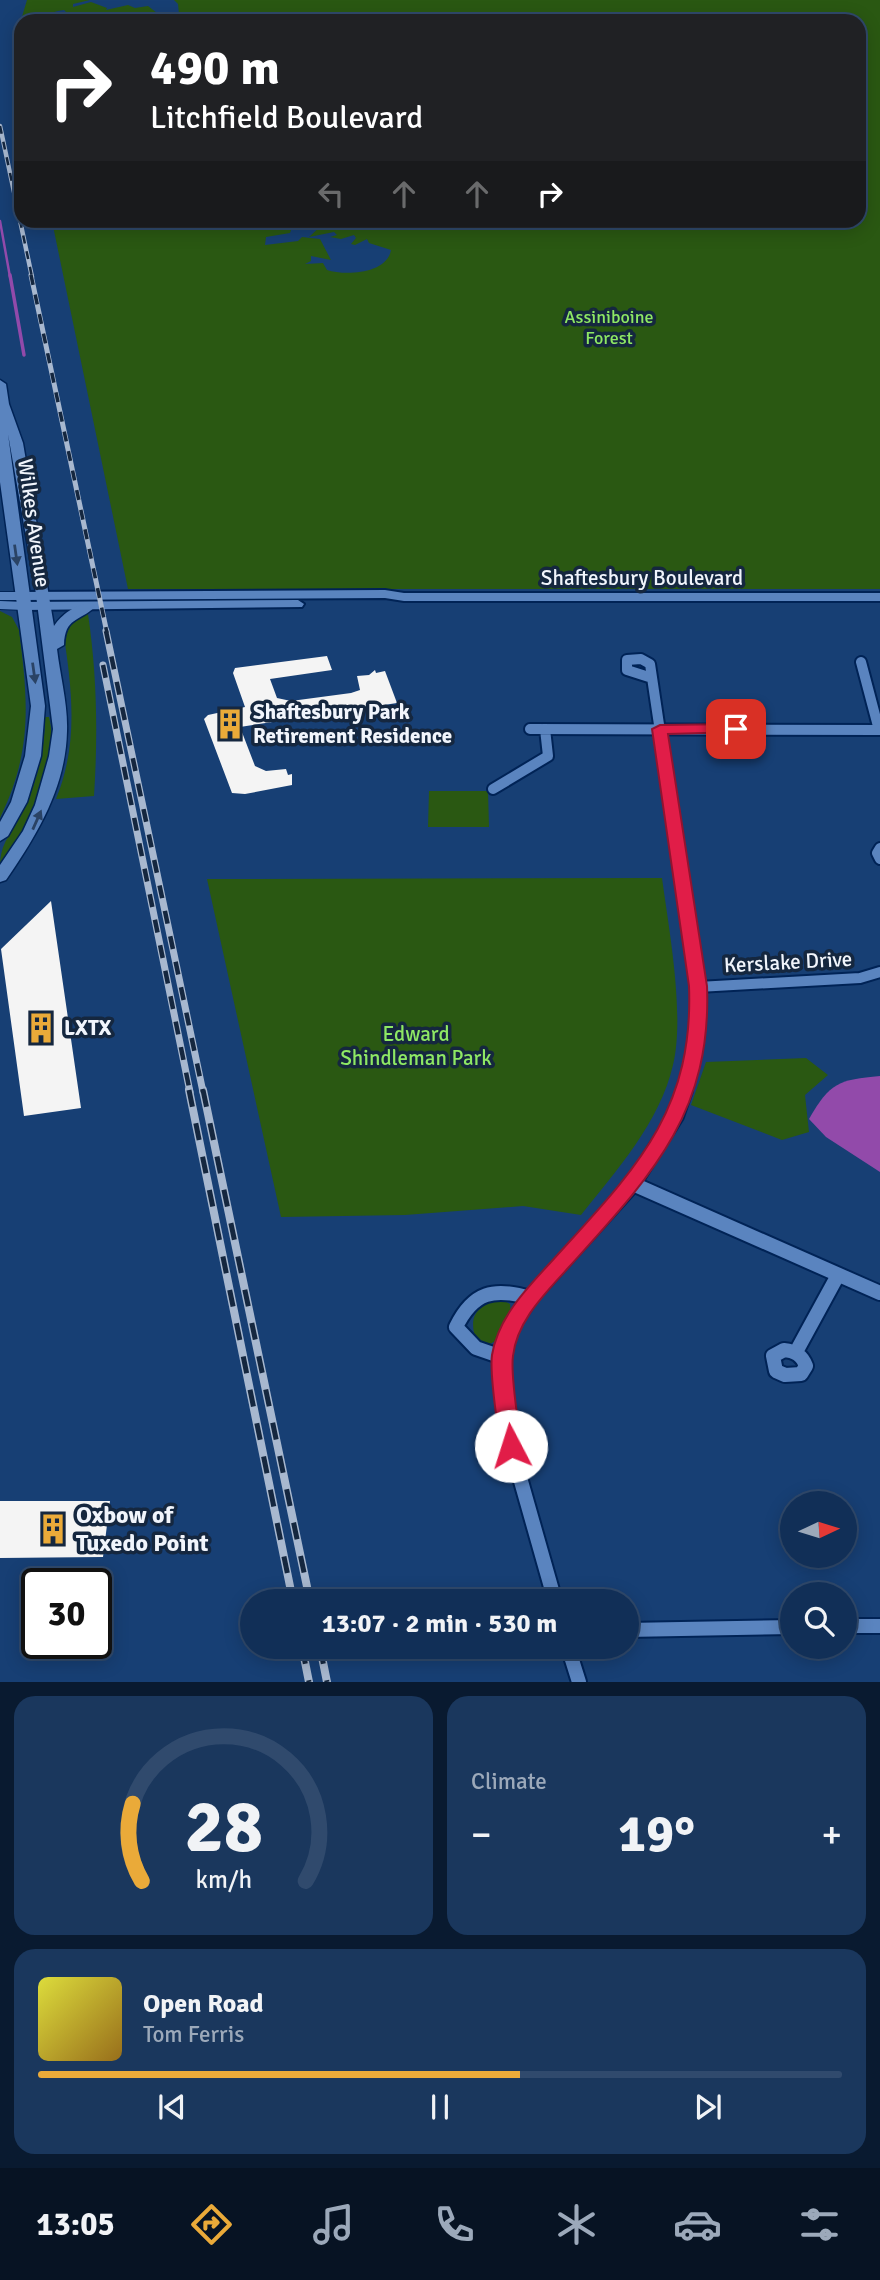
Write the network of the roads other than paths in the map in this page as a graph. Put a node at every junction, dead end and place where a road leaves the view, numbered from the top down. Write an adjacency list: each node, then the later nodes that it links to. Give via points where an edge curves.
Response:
1 (0, 384): 2 (main road, Wilkes Avenue)
2 (3, 404): 6 (main road, Wilkes Avenue, one-way to 6, via 1,444); 7 (main road, Wilkes Avenue, via 17,443)
3 (0, 596): 6 (street)
4 (404, 597): 5 (street, Shaftesbury Boulevard); 7 (street, Shaftesbury Boulevard); 9 (street, Shaftesbury Boulevard, via 271,605)
5 (880, 597)
6 (23, 601): 7 (street, Shaftesbury Boulevard); 8 (street); 18 (main road, Wilkes Avenue, one-way to 18, via 38,706 33,757 19,802)
7 (43, 601): 9 (street, Shaftesbury Boulevard); 11 (main road, Wilkes Avenue)
8 (0, 605)
9 (88, 607): 11 (main road, via 59,624)
10 (861, 662): 16 (street)
11 (54, 672): 21 (main road, one-way to 11, via 32,831 57,757 60,729)
12 (652, 678): 15 (street)
13 (530, 729): 14 (street)
14 (545, 729): 15 (street); 17 (street, via 548,757)
15 (660, 729): 16 (street); 23 (street)
16 (880, 730)
17 (493, 789)
18 (0, 836)
19 (880, 848): 20 (street)
20 (880, 859)
21 (0, 877)
22 (880, 972): 23 (street, Kerslake Drive, via 860,978)
23 (698, 986): 24 (street, via 694,1062 676,1116)
24 (633, 1184): 25 (street); 27 (street)
25 (838, 1275): 26 (street); 28 (street)
26 (880, 1293)
27 (530, 1298): 29 (street, via 510,1329); 29 (street, via 513,1292 482,1294 463,1311 456,1327 467,1343)
28 (796, 1352)
29 (502, 1357): 30 (street, via 511,1446)
30 (552, 1589)
31 (857, 1626): 32 (street)
32 (880, 1626)
33 (780, 1627): 34 (street)
34 (639, 1630)
35 (572, 1659): 36 (street)
36 (579, 1682)

